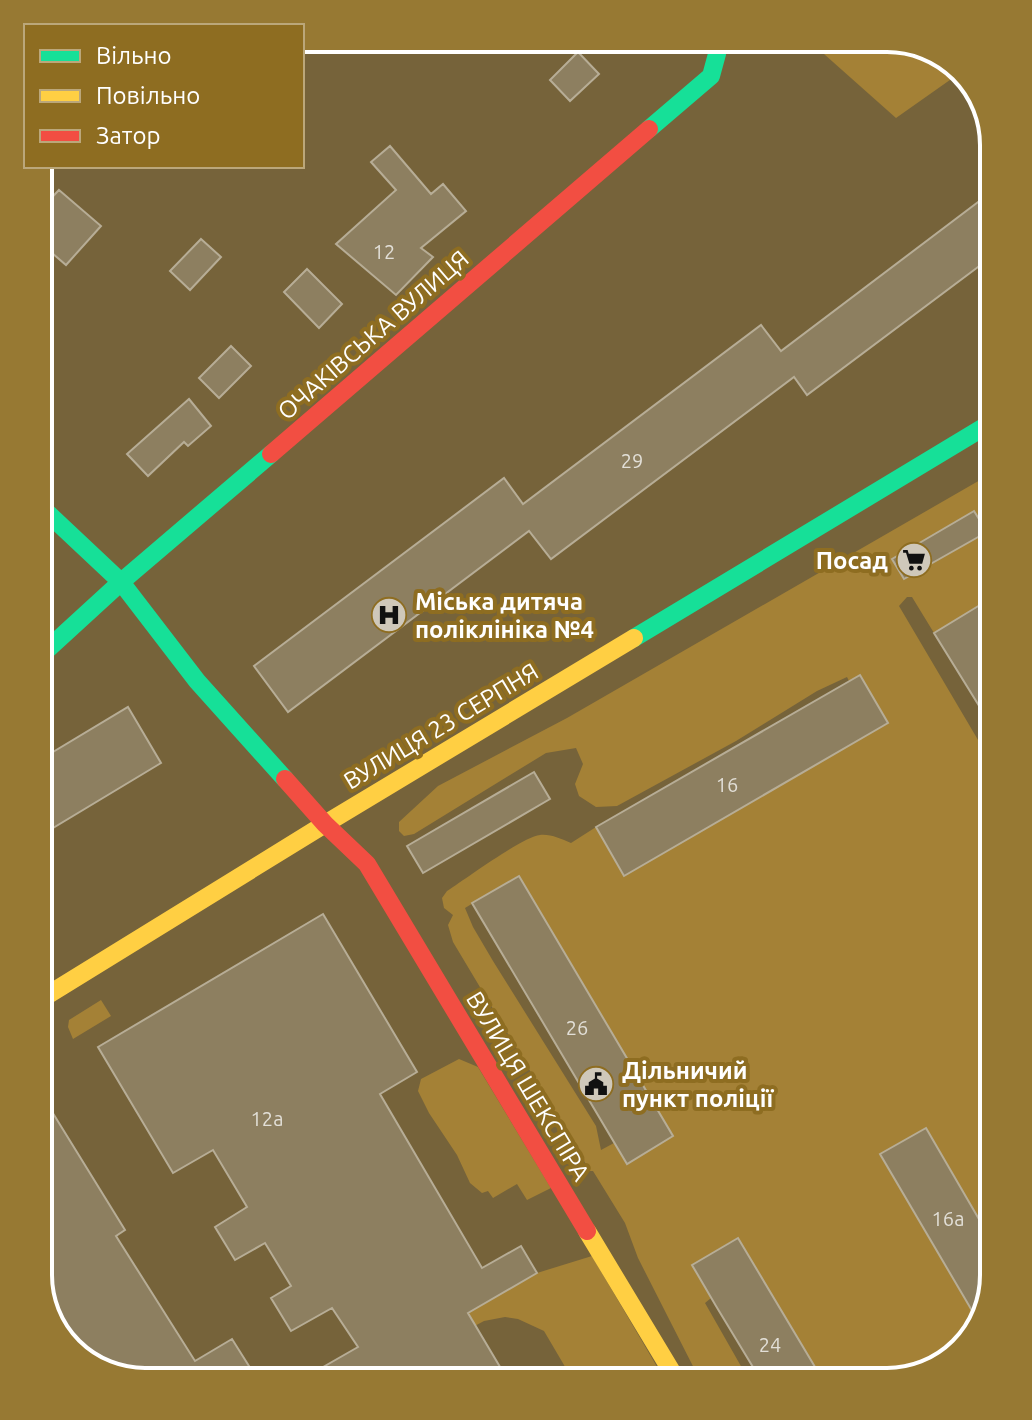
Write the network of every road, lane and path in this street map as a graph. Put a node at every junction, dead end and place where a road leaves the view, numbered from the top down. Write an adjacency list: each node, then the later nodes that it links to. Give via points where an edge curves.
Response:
1 (717, 52): 4 (street, ОЧАКІВСЬКА ВУЛИЦЯ, via 711,76)
2 (980, 429): 6 (street, ВУЛИЦЯ 23 СЕРПНЯ)
3 (52, 517): 4 (street, ВУЛИЦЯ ШЕКСПІРА)
4 (121, 582): 5 (street, ОЧАКІВСЬКА ВУЛИЦЯ); 6 (street, ВУЛИЦЯ ШЕКСПІРА, via 197,681)
5 (52, 645)
6 (325, 824): 7 (street, ВУЛИЦЯ 23 СЕРПНЯ); 8 (street, ВУЛИЦЯ ШЕКСПІРА, via 367,864)
7 (52, 992)
8 (670, 1368)

